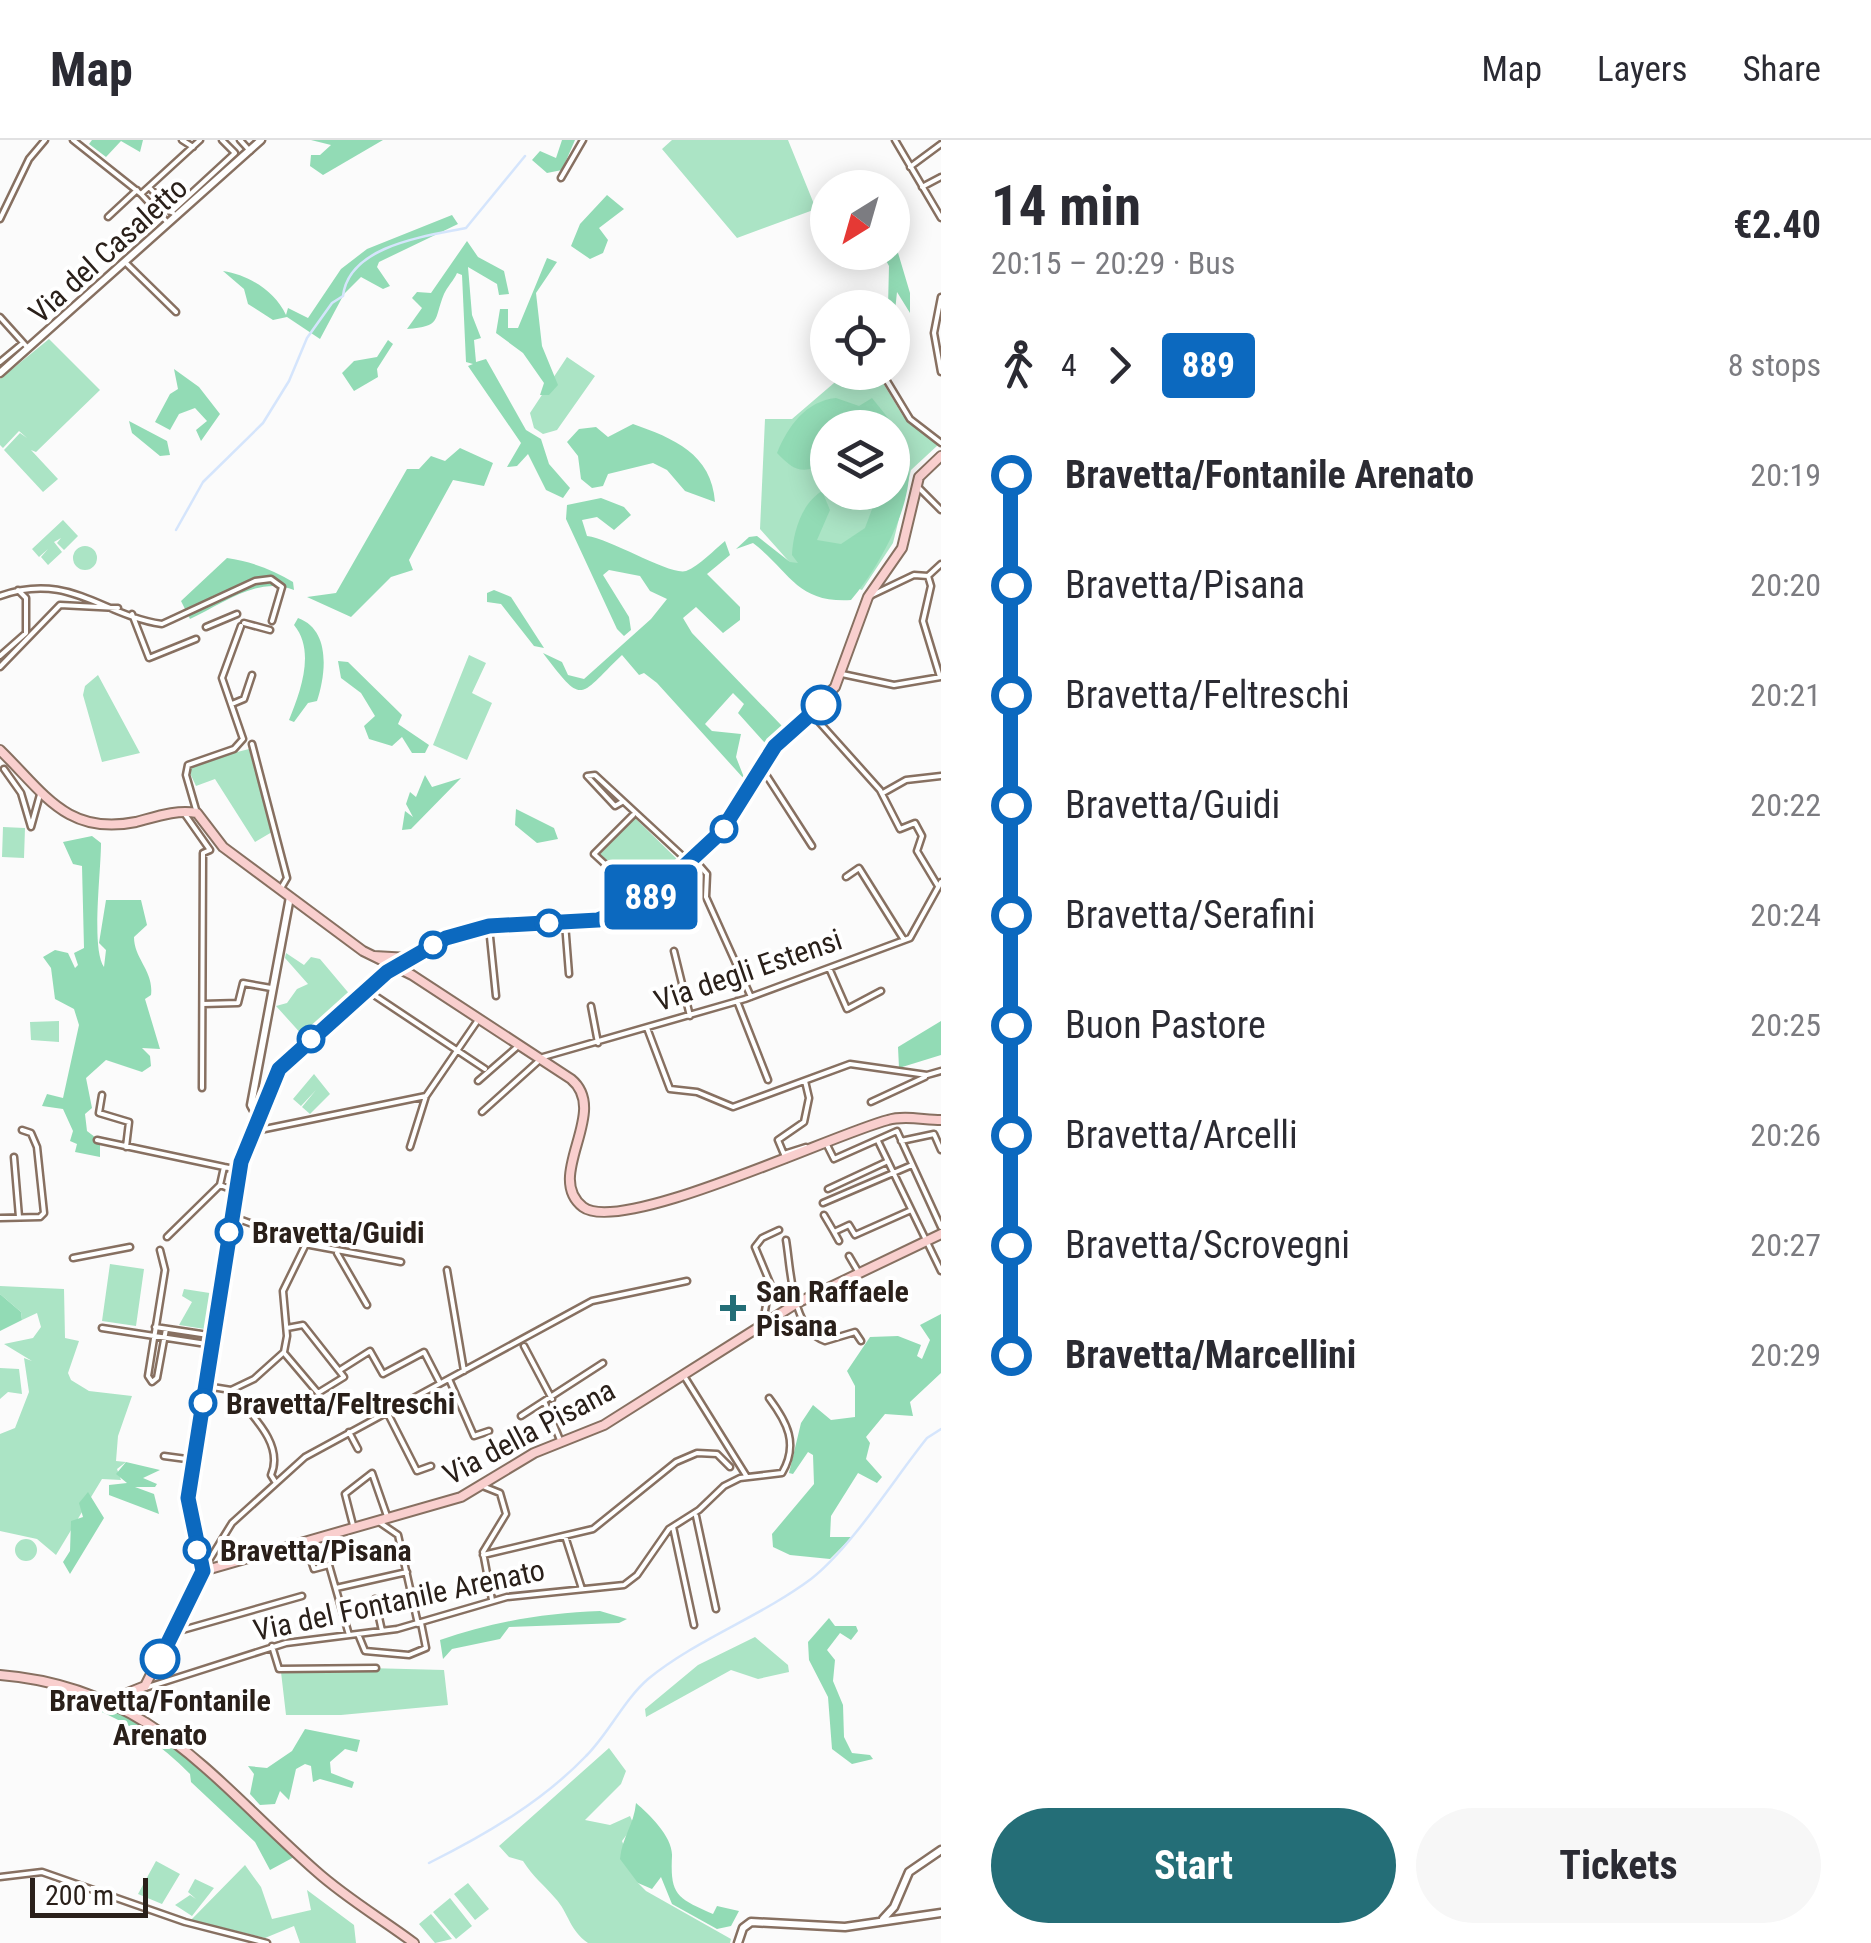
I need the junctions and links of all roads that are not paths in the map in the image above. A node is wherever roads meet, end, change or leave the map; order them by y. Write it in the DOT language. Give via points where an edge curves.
graph roads {
  1 [pos="45,140"];
  2 [pos="72,140"];
  3 [pos="182,140"];
  4 [pos="200,140"];
  5 [pos="222,140"];
  6 [pos="240,140"];
  7 [pos="261,140"];
  8 [pos="583,140"];
  9 [pos="894,140"];
  10 [pos="941,144"];
  11 [pos="192,146"];
  12 [pos="250,151"];
  13 [pos="910,167"];
  14 [pos="941,177"];
  15 [pos="560,178"];
  16 [pos="148,187"];
  17 [pos="922,187"];
  18 [pos="139,192"];
  19 [pos="939,210"];
  20 [pos="174,215"];
  21 [pos="108,217"];
  22 [pos="941,218"];
  23 [pos="0,219"];
  24 [pos="170,225"];
  25 [pos="127,264"];
  26 [pos="941,298"];
  27 [pos="176,312"];
  28 [pos="0,319"];
  29 [pos="25,345"];
  30 [pos="0,362"];
  31 [pos="941,372"];
  32 [pos="0,373"];
  33 [pos="892,390"];
  34 [pos="941,444"];
  35 [pos="941,456"];
  36 [pos="916,485"];
  37 [pos="941,510"];
  38 [pos="941,564"];
  39 [pos="928,576"];
  40 [pos="18,590"];
  41 [pos="0,596"];
  42 [pos="868,596"];
  43 [pos="118,608"];
  44 [pos="132,614"];
  45 [pos="237,614"];
  46 [pos="272,620"];
  47 [pos="206,627"];
  48 [pos="270,630"];
  49 [pos="196,638"];
  50 [pos="0,656"];
  51 [pos="0,667"];
  52 [pos="842,674"];
  53 [pos="252,675"];
  54 [pos="940,677"];
  55 [pos="232,704"];
  56 [pos="810,713"];
  57 [pos="252,744"];
  58 [pos="0,750"];
  59 [pos="4,768"];
  60 [pos="762,768"];
  61 [pos="941,776"];
  62 [pos="41,790"];
  63 [pos="883,793"];
  64 [pos="622,802"];
  65 [pos="182,812"];
  66 [pos="197,812"];
  67 [pos="634,814"];
  68 [pos="220,844"];
  69 [pos="812,846"];
  70 [pos="210,850"];
  71 [pos="692,861"];
  72 [pos="846,877"];
  73 [pos="939,884"];
  74 [pos="280,890"];
  75 [pos="290,897"];
  76 [pos="646,900"];
  77 [pos="565,922"];
  78 [pos="489,926"];
  79 [pos="904,940"];
  80 [pos="674,951"];
  81 [pos="368,955"];
  82 [pos="413,956"];
  83 [pos="395,966"];
  84 [pos="829,968"];
  85 [pos="569,974"];
  86 [pos="412,975"];
  87 [pos="380,978"];
  88 [pos="273,989"];
  89 [pos="366,990"];
  90 [pos="881,991"];
  91 [pos="496,996"];
  92 [pos="751,997"];
  93 [pos="737,1002"];
  94 [pos="203,1004"];
  95 [pos="591,1006"];
  96 [pos="690,1016"];
  97 [pos="478,1020"];
  98 [pos="647,1028"];
  99 [pos="598,1043"];
  100 [pos="517,1047"];
  101 [pos="458,1051"];
  102 [pos="538,1060"];
  103 [pos="485,1069"];
  104 [pos="941,1071"];
  105 [pos="929,1075"];
  106 [pos="768,1080"];
  107 [pos="805,1080"];
  108 [pos="478,1082"];
  109 [pos="202,1088"];
  110 [pos="102,1095"];
  111 [pos="426,1096"];
  112 [pos="871,1102"];
  113 [pos="482,1112"];
  114 [pos="257,1116"];
  115 [pos="941,1120"];
  116 [pos="22,1130"];
  117 [pos="250,1131"];
  118 [pos="877,1139"];
  119 [pos="97,1140"];
  120 [pos="902,1141"];
  121 [pos="826,1144"];
  122 [pos="126,1146"];
  123 [pos="410,1147"];
  124 [pos="941,1150"];
  125 [pos="14,1157"];
  126 [pos="785,1157"];
  127 [pos="886,1162"];
  128 [pos="912,1165"];
  129 [pos="224,1167"];
  130 [pos="239,1170"];
  131 [pos="891,1173"];
  132 [pos="220,1185"];
  133 [pos="828,1189"];
  134 [pos="236,1191"];
  135 [pos="824,1203"];
  136 [pos="909,1211"];
  137 [pos="824,1215"];
  138 [pos="19,1217"];
  139 [pos="231,1217"];
  140 [pos="0,1218"];
  141 [pos="779,1230"];
  142 [pos="941,1230"];
  143 [pos="834,1232"];
  144 [pos="167,1237"];
  145 [pos="786,1240"];
  146 [pos="839,1241"];
  147 [pos="924,1242"];
  148 [pos="306,1244"];
  149 [pos="130,1246"];
  150 [pos="160,1250"];
  151 [pos="336,1250"];
  152 [pos="849,1256"];
  153 [pos="73,1258"];
  154 [pos="400,1262"];
  155 [pos="447,1270"];
  156 [pos="859,1272"];
  157 [pos="941,1272"];
  158 [pos="687,1281"];
  159 [pos="796,1303"];
  160 [pos="367,1305"];
  161 [pos="763,1322"];
  162 [pos="155,1326"];
  163 [pos="102,1328"];
  164 [pos="287,1328"];
  165 [pos="166,1329"];
  166 [pos="154,1337"];
  167 [pos="164,1338"];
  168 [pos="214,1340"];
  169 [pos="861,1341"];
  170 [pos="524,1346"];
  171 [pos="284,1352"];
  172 [pos="603,1363"];
  173 [pos="340,1370"];
  174 [pos="464,1371"];
  175 [pos="681,1372"];
  176 [pos="449,1379"];
  177 [pos="440,1383"];
  178 [pos="206,1386"];
  179 [pos="230,1390"];
  180 [pos="769,1398"];
  181 [pos="552,1399"];
  182 [pos="545,1403"];
  183 [pos="386,1412"];
  184 [pos="521,1416"];
  185 [pos="489,1431"];
  186 [pos="349,1432"];
  187 [pos="561,1442"];
  188 [pos="358,1449"];
  189 [pos="164,1456"];
  190 [pos="194,1460"];
  191 [pos="431,1466"];
  192 [pos="730,1467"];
  193 [pos="747,1477"];
  194 [pos="276,1483"];
  195 [pos="480,1486"];
  196 [pos="695,1514"];
  197 [pos="387,1516"];
  198 [pos="373,1520"];
  199 [pos="353,1525"];
  200 [pos="673,1526"];
  201 [pos="566,1536"];
  202 [pos="308,1548"];
  203 [pos="483,1555"];
  204 [pos="203,1571"];
  205 [pos="407,1572"];
  206 [pos="336,1588"];
  207 [pos="582,1589"];
  208 [pos="302,1596"];
  209 [pos="375,1599"];
  210 [pos="492,1600"];
  211 [pos="716,1608"];
  212 [pos="420,1623"];
  213 [pos="694,1625"];
  214 [pos="382,1631"];
  215 [pos="172,1633"];
  216 [pos="358,1634"];
  217 [pos="349,1636"];
  218 [pos="272,1646"];
  219 [pos="376,1668"];
  220 [pos="0,1675"];
  221 [pos="137,1691"];
  222 [pos="110,1700"];
  223 [pos="128,1711"];
  224 [pos="941,1850"];
  225 [pos="0,1876"];
  226 [pos="940,1914"];
  227 [pos="881,1921"];
  228 [pos="266,1943"];
  229 [pos="414,1943"];
  230 [pos="738,1943"];
  1 -- 23 [label="street" via="30,156"];
  2 -- 18 [label="street"];
  3 -- 11 [label="street"];
  4 -- 11 [label="street"];
  5 -- 20 [label="street" via="234,154"];
  6 -- 12 [label="street"];
  7 -- 12 [label="street, Via del Casaletto"];
  8 -- 15 [label="street"];
  9 -- 13 [label="street"];
  10 -- 13 [label="street"];
  11 -- 16 [label="street"];
  12 -- 20 [label="street, Via del Casaletto"];
  13 -- 17 [label="street"];
  14 -- 17 [label="street"];
  16 -- 18 [label="street"];
  16 -- 20 [label="street"];
  17 -- 19 [label="street"];
  18 -- 21 [label="street"];
  18 -- 24 [label="street"];
  19 -- 22 [label="street"];
  20 -- 24 [label="street, Via del Casaletto"];
  24 -- 25 [label="street, Via del Casaletto"];
  25 -- 27 [label="street"];
  25 -- 29 [label="street, Via del Casaletto" via="37,344"];
  26 -- 31 [label="street" via="934,333"];
  28 -- 29 [label="street"];
  29 -- 30 [label="street"];
  29 -- 32 [label="street, Via del Casaletto"];
  33 -- 34 [label="street" via="910,420"];
  35 -- 36 [label="main road"];
  36 -- 37 [label="street"];
  36 -- 42 [label="main road" via="901,550"];
  38 -- 39 [label="street"];
  39 -- 42 [label="street"];
  39 -- 54 [label="street" via="932,586 923,621"];
  40 -- 41 [label="street"];
  40 -- 43 [label="street" via="58,591"];
  40 -- 50 [label="street" via="26,598 26,632"];
  42 -- 52 [label="main road"];
  43 -- 44 [label="street"];
  43 -- 51 [label="street" via="60,605"];
  44 -- 46 [label="street" via="166,624 255,580 278,582 282,590"];
  44 -- 49 [label="street" via="149,658"];
  45 -- 47 [label="street"];
  48 -- 55 [label="street" via="244,621 222,675"];
  52 -- 54 [label="street" via="894,686"];
  52 -- 56 [label="main road"];
  53 -- 55 [label="street" via="244,699"];
  55 -- 66 [label="street" via="242,742 193,760 186,771"];
  56 -- 60 [label="main road"];
  56 -- 63 [label="street"];
  57 -- 74 [label="street" via="287,878"];
  58 -- 62 [label="main road"];
  59 -- 62 [label="street" via="22,792 31,826"];
  60 -- 69 [label="street"];
  60 -- 71 [label="main road" via="731,820"];
  61 -- 63 [label="street" via="906,780"];
  62 -- 65 [label="main road" via="91,826"];
  63 -- 73 [label="street" via="900,829 915,823 922,836 917,850"];
  64 -- 64 [label="street" via="592,774 587,776 615,806"];
  64 -- 67 [label="street"];
  65 -- 66 [label="main road"];
  65 -- 70 [label="street"];
  66 -- 68 [label="main road"];
  67 -- 71 [label="street"];
  67 -- 76 [label="street" via="594,854"];
  68 -- 70 [label="street"];
  68 -- 74 [label="main road"];
  70 -- 94 [label="street" via="203,853"];
  71 -- 76 [label="main road"];
  71 -- 92 [label="street" via="707,874 706,897"];
  72 -- 79 [label="street" via="859,868"];
  73 -- 79 [label="street" via="916,933"];
  74 -- 75 [label="main road"];
  75 -- 81 [label="main road"];
  75 -- 88 [label="street"];
  76 -- 77 [label="main road" via="604,918"];
  77 -- 78 [label="main road"];
  77 -- 85 [label="street"];
  78 -- 82 [label="main road" via="460,932"];
  78 -- 91 [label="street"];
  79 -- 84 [label="street, Via degli Estensi"];
  80 -- 96 [label="street"];
  81 -- 82 [label="main road"];
  81 -- 83 [label="main road"];
  81 -- 87 [label="main road"];
  82 -- 83 [label="main road"];
  82 -- 86 [label="street"];
  83 -- 86 [label="main road"];
  83 -- 87 [label="main road"];
  84 -- 90 [label="street" via="847,1009"];
  84 -- 92 [label="street, Via degli Estensi"];
  86 -- 97 [label="main road"];
  87 -- 89 [label="main road"];
  88 -- 94 [label="street" via="243,983 238,1004"];
  88 -- 114 [label="street" via="251,1106"];
  89 -- 101 [label="street"];
  89 -- 114 [label="main road" via="284,1063"];
  92 -- 93 [label="street, Via degli Estensi"];
  93 -- 96 [label="street, Via degli Estensi"];
  93 -- 106 [label="street"];
  94 -- 109 [label="street"];
  95 -- 99 [label="street"];
  96 -- 98 [label="street, Via degli Estensi"];
  97 -- 100 [label="main road"];
  97 -- 101 [label="street"];
  98 -- 99 [label="street, Via degli Estensi"];
  98 -- 107 [label="street" via="670,1089 697,1092 724,1106 748,1104"];
  99 -- 102 [label="street, Via degli Estensi"];
  100 -- 102 [label="main road"];
  100 -- 108 [label="street"];
  101 -- 103 [label="street"];
  101 -- 111 [label="street"];
  102 -- 113 [label="street"];
  102 -- 126 [label="main road" via="583,1094 570,1182 575,1199 590,1212 640,1207"];
  104 -- 105 [label="street"];
  105 -- 107 [label="street" via="854,1064"];
  105 -- 112 [label="street"];
  107 -- 126 [label="street" via="806,1116 779,1139"];
  110 -- 122 [label="street" via="99,1113 129,1122"];
  111 -- 117 [label="street"];
  111 -- 123 [label="street"];
  114 -- 117 [label="main road"];
  115 -- 121 [label="main road" via="889,1120"];
  116 -- 138 [label="street" via="37,1146 44,1211"];
  117 -- 130 [label="main road"];
  118 -- 120 [label="street" via="897,1131"];
  118 -- 121 [label="street" via="834,1159"];
  118 -- 127 [label="street"];
  119 -- 122 [label="street"];
  120 -- 124 [label="street" via="934,1134"];
  120 -- 128 [label="street"];
  121 -- 126 [label="main road"];
  122 -- 129 [label="street"];
  125 -- 138 [label="street"];
  127 -- 131 [label="street"];
  127 -- 133 [label="street"];
  128 -- 131 [label="street"];
  128 -- 142 [label="street"];
  129 -- 130 [label="street"];
  129 -- 132 [label="street"];
  130 -- 134 [label="main road"];
  131 -- 135 [label="street"];
  131 -- 136 [label="street"];
  132 -- 134 [label="street"];
  132 -- 144 [label="street"];
  134 -- 139 [label="main road"];
  136 -- 143 [label="street" via="856,1235 848,1225"];
  136 -- 147 [label="street"];
  137 -- 143 [label="street"];
  138 -- 140 [label="street"];
  139 -- 148 [label="street"];
  139 -- 168 [label="main road"];
  141 -- 161 [label="street" via="755,1247 770,1285"];
  142 -- 147 [label="main road, Via della Pisana"];
  143 -- 146 [label="street"];
  145 -- 159 [label="street"];
  147 -- 156 [label="main road, Via della Pisana"];
  147 -- 157 [label="street"];
  148 -- 151 [label="street"];
  148 -- 164 [label="street" via="282,1291"];
  149 -- 153 [label="street"];
  150 -- 162 [label="street" via="165,1272"];
  151 -- 154 [label="street"];
  151 -- 160 [label="street"];
  152 -- 156 [label="street"];
  155 -- 174 [label="street"];
  156 -- 159 [label="main road, Via della Pisana"];
  158 -- 174 [label="street" via="592,1301"];
  159 -- 161 [label="main road, Via della Pisana"];
  159 -- 169 [label="street" via="817,1338 854,1332"];
  161 -- 175 [label="main road, Via della Pisana"];
  162 -- 165 [label="street"];
  162 -- 166 [label="street"];
  163 -- 166 [label="street"];
  164 -- 171 [label="street"];
  164 -- 173 [label="street" via="303,1325"];
  165 -- 167 [label="street"];
  165 -- 168 [label="street"];
  166 -- 167 [label="street"];
  166 -- 167 [label="street" via="152,1382"];
  167 -- 168 [label="street"];
  168 -- 178 [label="main road"];
  170 -- 181 [label="street"];
  171 -- 173 [label="street" via="318,1393 343,1379"];
  171 -- 179 [label="street"];
  172 -- 181 [label="street"];
  173 -- 177 [label="street" via="370,1351 383,1374 424,1352"];
  174 -- 176 [label="street"];
  175 -- 187 [label="main road, Via della Pisana" via="604,1424"];
  175 -- 193 [label="street"];
  176 -- 177 [label="street"];
  176 -- 185 [label="street" via="474,1436"];
  177 -- 183 [label="street"];
  178 -- 179 [label="street"];
  178 -- 190 [label="main road"];
  179 -- 194 [label="street" via="272,1444"];
  180 -- 193 [label="street, Via del Fontanile Arenato" via="790,1426 787,1464 778,1476"];
  181 -- 182 [label="street"];
  182 -- 184 [label="street"];
  182 -- 187 [label="street"];
  183 -- 186 [label="street"];
  183 -- 191 [label="street" via="416,1471"];
  186 -- 188 [label="street"];
  186 -- 194 [label="street"];
  187 -- 195 [label="main road, Via della Pisana"];
  189 -- 190 [label="street"];
  190 -- 204 [label="main road" via="188,1515"];
  192 -- 201 [label="street" via="717,1454 684,1458 598,1526"];
  193 -- 196 [label="street, Via del Fontanile Arenato" via="724,1486"];
  194 -- 204 [label="street" via="232,1522"];
  195 -- 197 [label="main road, Via della Pisana" via="450,1501"];
  195 -- 203 [label="street" via="499,1492 506,1514"];
  196 -- 200 [label="street, Via del Fontanile Arenato"];
  196 -- 211 [label="street"];
  197 -- 198 [label="main road, Via della Pisana"];
  197 -- 199 [label="street" via="372,1472 346,1494"];
  198 -- 199 [label="main road, Via della Pisana"];
  198 -- 205 [label="street" via="397,1533"];
  199 -- 204 [label="main road, Via della Pisana"];
  200 -- 207 [label="street, Via del Fontanile Arenato" via="631,1581"];
  200 -- 213 [label="street"];
  201 -- 203 [label="street"];
  201 -- 207 [label="street"];
  202 -- 206 [label="street" via="314,1570 329,1564"];
  203 -- 210 [label="street"];
  204 -- 215 [label="main road"];
  205 -- 206 [label="street"];
  205 -- 212 [label="street"];
  206 -- 217 [label="street"];
  207 -- 210 [label="street, Via del Fontanile Arenato"];
  208 -- 215 [label="street"];
  209 -- 214 [label="street"];
  210 -- 212 [label="street, Via del Fontanile Arenato"];
  212 -- 214 [label="street, Via del Fontanile Arenato"];
  212 -- 216 [label="street" via="426,1648 419,1653 364,1651"];
  214 -- 216 [label="street, Via del Fontanile Arenato"];
  215 -- 221 [label="main road"];
  216 -- 217 [label="street, Via del Fontanile Arenato"];
  217 -- 218 [label="street, Via del Fontanile Arenato"];
  218 -- 219 [label="street" via="279,1669"];
  218 -- 221 [label="street, Via del Fontanile Arenato"];
  220 -- 222 [label="main road" via="36,1678"];
  221 -- 222 [label="main road"];
  221 -- 223 [label="street" via="126,1700"];
  222 -- 223 [label="main road"];
  223 -- 229 [label="main road" via="203,1762 317,1873"];
  224 -- 227 [label="street" via="909,1872"];
  225 -- 228 [label="street" via="42,1872"];
  226 -- 227 [label="street"];
  227 -- 230 [label="street" via="839,1927 752,1922"];
}
